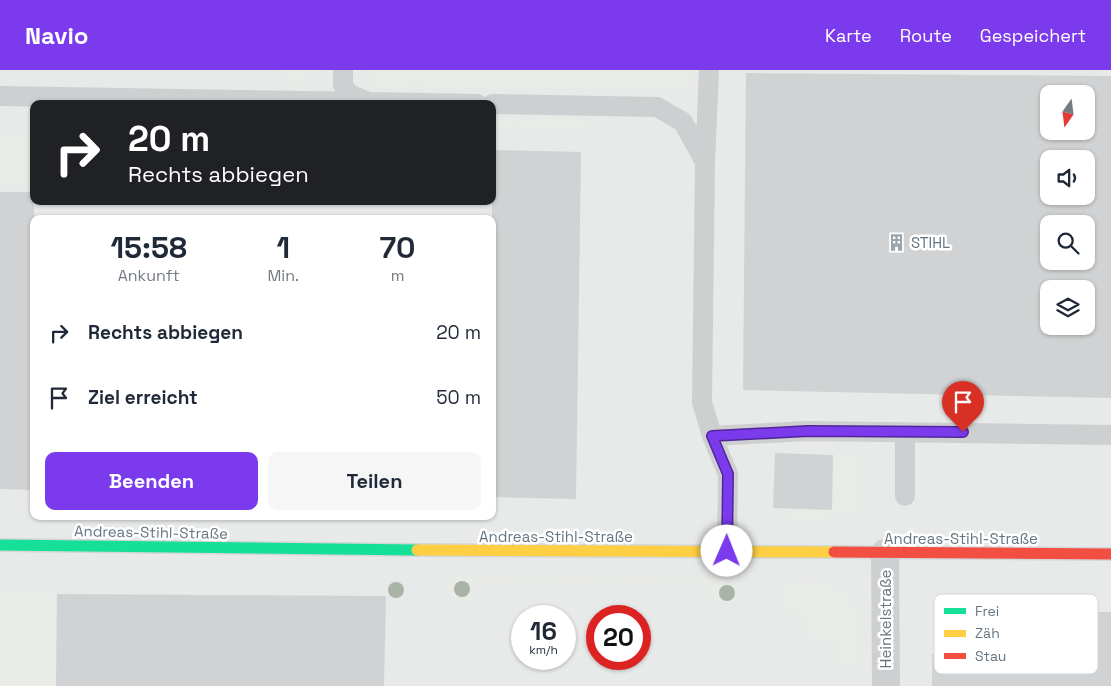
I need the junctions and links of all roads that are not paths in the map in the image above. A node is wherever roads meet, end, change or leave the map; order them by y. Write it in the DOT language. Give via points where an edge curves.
graph roads {
  1 [pos="343,70"];
  2 [pos="709,70"];
  3 [pos="0,96"];
  4 [pos="245,100"];
  5 [pos="363,100"];
  6 [pos="496,104"];
  7 [pos="705,162"];
  8 [pos="906,432"];
  9 [pos="1111,435"];
  10 [pos="712,436"];
  11 [pos="905,496"];
  12 [pos="0,545"];
  13 [pos="727,551"];
  14 [pos="885,553"];
  15 [pos="1111,554"];
  16 [pos="886,686"];
  1 -- 5 [label="lane" via="342,85 349,94"];
  2 -- 7 [label="lane"];
  3 -- 4 [label="lane"];
  6 -- 7 [label="lane" via="658,107 683,122"];
  7 -- 10 [label="lane" via="702,402"];
  8 -- 9 [label="lane"];
  8 -- 10 [label="lane" via="808,431"];
  8 -- 11 [label="lane"];
  10 -- 13 [label="lane" via="728,474"];
  12 -- 13 [label="street, Andreas-Stihl-Straße"];
  13 -- 14 [label="street, Andreas-Stihl-Straße"];
  14 -- 15 [label="street, Andreas-Stihl-Straße"];
  14 -- 16 [label="street, Heinkelstraße"];
}
